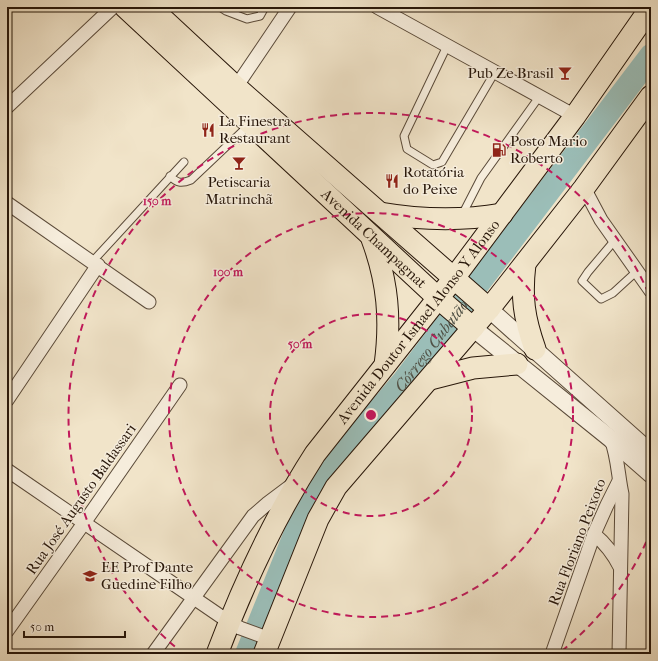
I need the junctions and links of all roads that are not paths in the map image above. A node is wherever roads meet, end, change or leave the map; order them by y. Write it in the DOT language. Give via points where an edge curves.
graph roads {
  1 [pos="113,7"];
  2 [pos="125,7"];
  3 [pos="220,7"];
  4 [pos="266,7"];
  5 [pos="290,7"];
  6 [pos="377,7"];
  7 [pos="651,7"];
  8 [pos="152,8"];
  9 [pos="447,46"];
  10 [pos="495,72"];
  11 [pos="236,87"];
  12 [pos="651,96"];
  13 [pos="539,97"];
  14 [pos="7,107"];
  15 [pos="575,116"];
  16 [pos="250,124"];
  17 [pos="184,162"];
  18 [pos="170,176"];
  19 [pos="584,188"];
  20 [pos="7,203"];
  21 [pos="380,213"];
  22 [pos="502,214"];
  23 [pos="460,219"];
  24 [pos="371,236"];
  25 [pos="615,240"];
  26 [pos="95,264"];
  27 [pos="525,264"];
  28 [pos="637,271"];
  29 [pos="457,281"];
  30 [pos="651,291"];
  31 [pos="440,300"];
  32 [pos="150,302"];
  33 [pos="486,306"];
  34 [pos="470,325"];
  35 [pos="535,349"];
  36 [pos="517,364"];
  37 [pos="385,366"];
  38 [pos="430,379"];
  39 [pos="180,385"];
  40 [pos="7,400"];
  41 [pos="611,439"];
  42 [pos="651,453"];
  43 [pos="7,470"];
  44 [pos="651,474"];
  45 [pos="300,479"];
  46 [pos="619,481"];
  47 [pos="84,523"];
  48 [pos="594,534"];
  49 [pos="621,571"];
  50 [pos="194,598"];
  51 [pos="235,625"];
  52 [pos="7,631"];
  53 [pos="265,643"];
  54 [pos="153,654"];
  55 [pos="217,654"];
  56 [pos="552,654"];
  57 [pos="619,654"];
  1 -- 14 [label="street"];
  2 -- 16 [label="main road, Avenida Champagnat"];
  3 -- 4 [label="lane" via="247,19 260,16"];
  5 -- 11 [label="street"];
  6 -- 9 [label="street"];
  7 -- 15 [label="main road, Avenida Doutor Ismael Alonso Y Alonso"];
  8 -- 11 [label="main road, Avenida Champagnat"];
  9 -- 10 [label="street"];
  9 -- 10 [label="lane" via="404,136 407,149 433,165 442,162"];
  10 -- 13 [label="street"];
  11 -- 21 [label="main road, Avenida Champagnat"];
  12 -- 19 [label="main road"];
  13 -- 15 [label="street"];
  13 -- 23 [label="lane" via="481,178"];
  15 -- 22 [label="main road, Avenida Doutor Ismael Alonso Y Alonso"];
  16 -- 18 [label="lane" via="191,180 177,182"];
  16 -- 24 [label="main road, Avenida Champagnat"];
  17 -- 18 [label="lane"];
  18 -- 26 [label="lane"];
  19 -- 25 [label="street"];
  19 -- 27 [label="main road"];
  20 -- 26 [label="street"];
  21 -- 23 [label="main road" via="428,219"];
  21 -- 29 [label="main road, Avenida Champagnat"];
  22 -- 23 [label="main road"];
  22 -- 29 [label="main road, Avenida Doutor Ismael Alonso Y Alonso"];
  24 -- 31 [label="main road, Avenida Champagnat"];
  24 -- 37 [label="main road" via="379,257 388,300"];
  25 -- 28 [label="street"];
  25 -- 28 [label="lane" via="582,281 601,299 613,293"];
  26 -- 32 [label="street"];
  26 -- 40 [label="street"];
  27 -- 33 [label="main road"];
  27 -- 35 [label="main road" via="523,307"];
  28 -- 30 [label="street"];
  29 -- 31 [label="main road, Avenida Doutor Ismael Alonso Y Alonso"];
  29 -- 33 [label="main road, Avenida Champagnat"];
  31 -- 34 [label="main road, Avenida Champagnat"];
  31 -- 37 [label="main road, Avenida Doutor Ismael Alonso Y Alonso"];
  33 -- 34 [label="main road"];
  33 -- 35 [label="street, Avenida Champagnat"];
  34 -- 36 [label="street, Avenida Champagnat"];
  34 -- 38 [label="main road"];
  35 -- 42 [label="street, Avenida Champagnat"];
  36 -- 38 [label="main road" via="473,368"];
  36 -- 41 [label="street, Avenida Champagnat"];
  37 -- 45 [label="main road, Avenida Doutor Ismael Alonso Y Alonso" via="316,454"];
  38 -- 53 [label="main road" via="336,487 318,520"];
  39 -- 47 [label="street, Rua José Augusto Baldassari"];
  41 -- 44 [label="street, Avenida Champagnat"];
  41 -- 46 [label="street, Rua Floriano Peixoto" via="616,452"];
  43 -- 47 [label="street"];
  45 -- 50 [label="street" via="253,516"];
  45 -- 51 [label="main road, Avenida Doutor Ismael Alonso Y Alonso" via="265,544"];
  46 -- 48 [label="street, Rua Floriano Peixoto"];
  46 -- 49 [label="street" via="622,494"];
  47 -- 50 [label="street"];
  47 -- 52 [label="street, Rua José Augusto Baldassari"];
  48 -- 49 [label="street" via="614,554"];
  48 -- 56 [label="street, Rua Floriano Peixoto"];
  49 -- 57 [label="street"];
  50 -- 51 [label="street"];
  50 -- 54 [label="street"];
  51 -- 53 [label="street"];
  51 -- 55 [label="main road, Avenida Doutor Ismael Alonso Y Alonso"];
}
